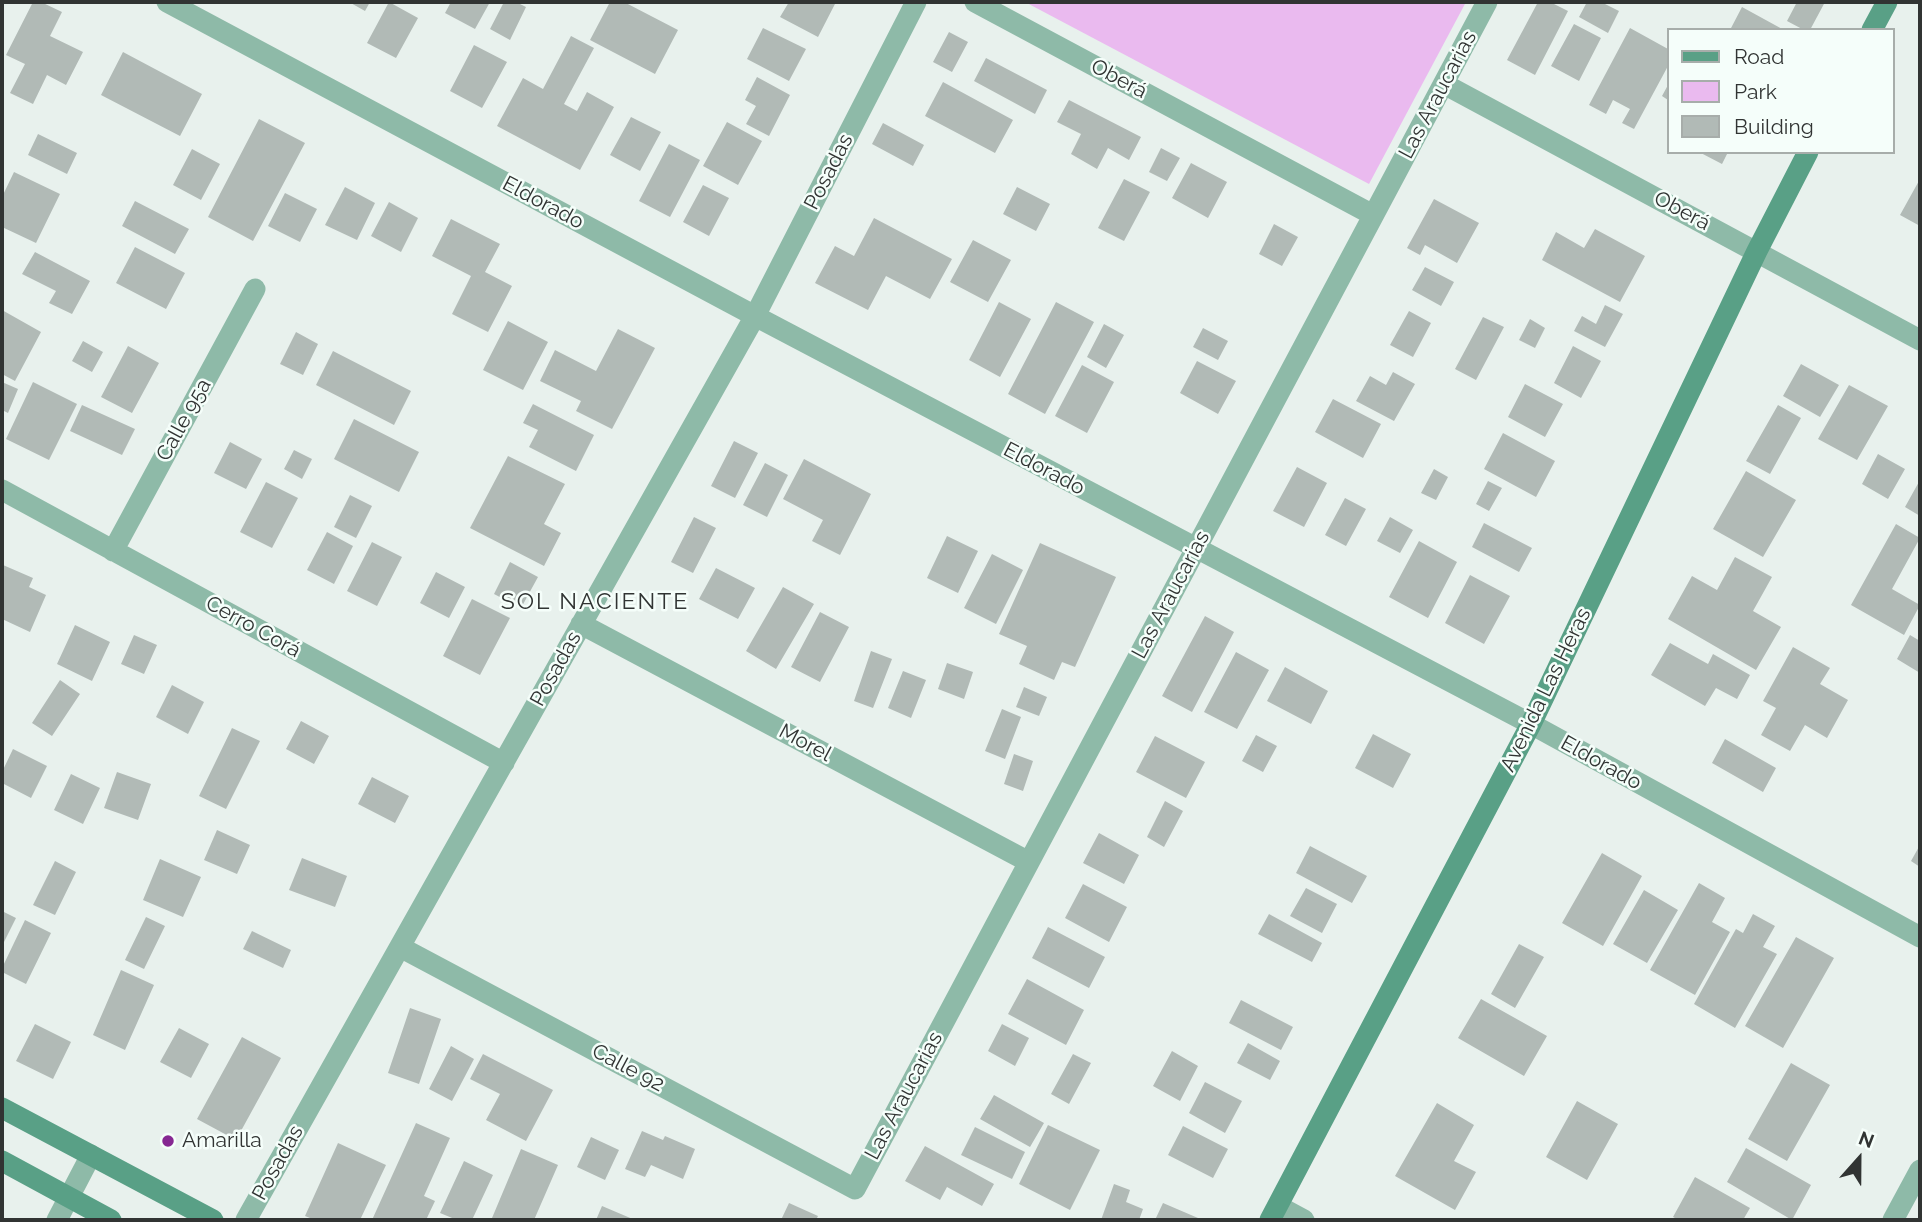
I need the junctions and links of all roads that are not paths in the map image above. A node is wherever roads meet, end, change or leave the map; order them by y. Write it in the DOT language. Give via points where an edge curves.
graph roads {
  1 [pos="167,2"];
  2 [pos="916,2"];
  3 [pos="975,2"];
  4 [pos="1487,2"];
  5 [pos="1887,2"];
  6 [pos="1873,28"];
  7 [pos="1444,85"];
  8 [pos="1807,154"];
  9 [pos="1373,215"];
  10 [pos="1757,251"];
  11 [pos="255,289"];
  12 [pos="755,316"];
  13 [pos="1920,340"];
  14 [pos="2,490"];
  15 [pos="1196,549"];
  16 [pos="113,551"];
  17 [pos="581,624"];
  18 [pos="1531,724"];
  19 [pos="504,763"];
  20 [pos="1029,862"];
  21 [pos="1920,937"];
  22 [pos="400,947"];
  23 [pos="2,1108"];
  24 [pos="91,1155"];
  25 [pos="2,1161"];
  26 [pos="1920,1170"];
  27 [pos="855,1189"];
  28 [pos="69,1197"];
  29 [pos="1274,1213"];
  30 [pos="57,1220"];
  31 [pos="111,1220"];
  32 [pos="213,1220"];
  33 [pos="246,1220"];
  34 [pos="1304,1220"];
  35 [pos="1894,1220"];
  1 -- 12 [label="street, Eldorado"];
  2 -- 12 [label="street, Posadas"];
  3 -- 9 [label="street, Oberá"];
  4 -- 7 [label="street, Las Araucarias"];
  5 -- 6 [label="main road"];
  7 -- 9 [label="street, Las Araucarias"];
  7 -- 10 [label="street, Oberá"];
  8 -- 10 [label="main road, Avenida Las Heras"];
  9 -- 15 [label="street, Las Araucarias"];
  10 -- 13 [label="street, Oberá"];
  10 -- 18 [label="main road, Avenida Las Heras"];
  11 -- 16 [label="street, Calle 95a"];
  12 -- 15 [label="street, Eldorado"];
  12 -- 17 [label="street, Posadas"];
  14 -- 16 [label="street, Cerro Corá"];
  15 -- 18 [label="street, Eldorado"];
  15 -- 20 [label="street, Las Araucarias"];
  16 -- 19 [label="street, Cerro Corá"];
  17 -- 19 [label="street, Posadas"];
  17 -- 20 [label="street, Morel"];
  18 -- 21 [label="street, Eldorado"];
  18 -- 29 [label="main road, Avenida Las Heras"];
  19 -- 22 [label="street, Posadas"];
  20 -- 27 [label="street, Las Araucarias"];
  22 -- 27 [label="street, Calle 92"];
  22 -- 33 [label="street, Posadas"];
  23 -- 24 [label="main road"];
  24 -- 28 [label="street"];
  24 -- 32 [label="main road"];
  25 -- 28 [label="main road"];
  26 -- 35 [label="street"];
  28 -- 30 [label="street"];
  28 -- 31 [label="main road"];
  29 -- 34 [label="street"];
}
